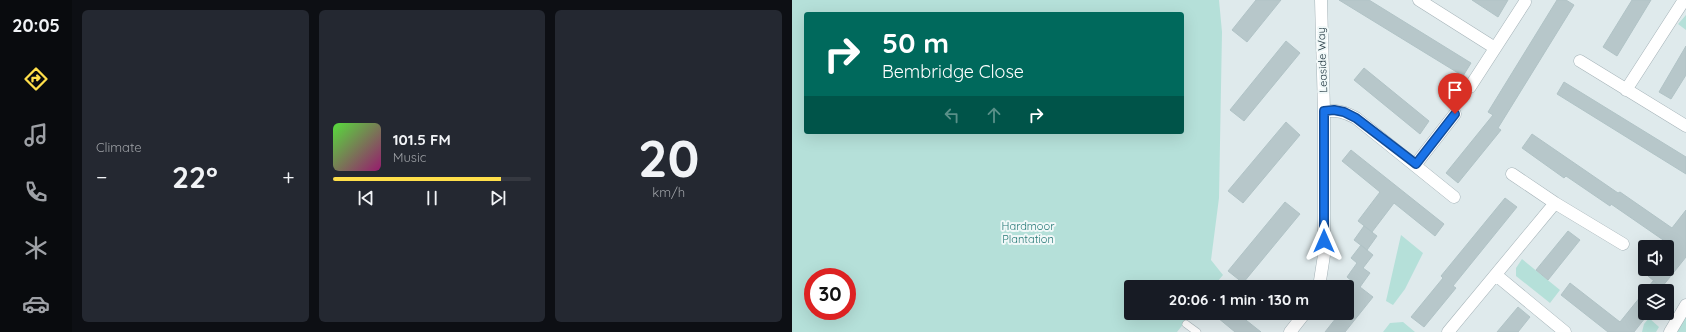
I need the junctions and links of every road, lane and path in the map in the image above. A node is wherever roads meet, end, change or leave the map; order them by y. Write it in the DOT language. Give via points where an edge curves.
graph roads {
  1 [pos="1321,0"];
  2 [pos="1419,0"];
  3 [pos="1684,0"];
  4 [pos="1525,2"];
  5 [pos="1495,48"];
  6 [pos="1580,61"];
  7 [pos="1470,87"];
  8 [pos="1626,90"];
  9 [pos="1324,111"];
  10 [pos="1455,114"];
  11 [pos="1686,126"];
  12 [pos="1416,164"];
  13 [pos="1512,174"];
  14 [pos="1454,197"];
  15 [pos="1555,203"];
  16 [pos="1623,244"];
  17 [pos="1496,275"];
  18 [pos="1320,280"];
  19 [pos="1686,306"];
  20 [pos="1299,320"];
  21 [pos="1186,324"];
  22 [pos="1197,332"];
  23 [pos="1290,332"];
  24 [pos="1448,332"];
  25 [pos="1565,332"];
  26 [pos="1670,332"];
  1 -- 9 [label="street, Leaside Way"];
  2 -- 5 [label="street"];
  3 -- 8 [label="street"];
  4 -- 5 [label="street"];
  5 -- 7 [label="street"];
  6 -- 8 [label="street"];
  8 -- 11 [label="street"];
  9 -- 12 [label="street" via="1344,112 1356,118"];
  9 -- 18 [label="street, Leaside Way" via="1324,255"];
  10 -- 12 [label="street"];
  12 -- 14 [label="street"];
  13 -- 15 [label="street"];
  15 -- 16 [label="street"];
  15 -- 17 [label="street"];
  17 -- 24 [label="street"];
  17 -- 25 [label="street"];
  19 -- 26 [label="street"];
  20 -- 23 [label="street"];
  21 -- 22 [label="lane"];
}
